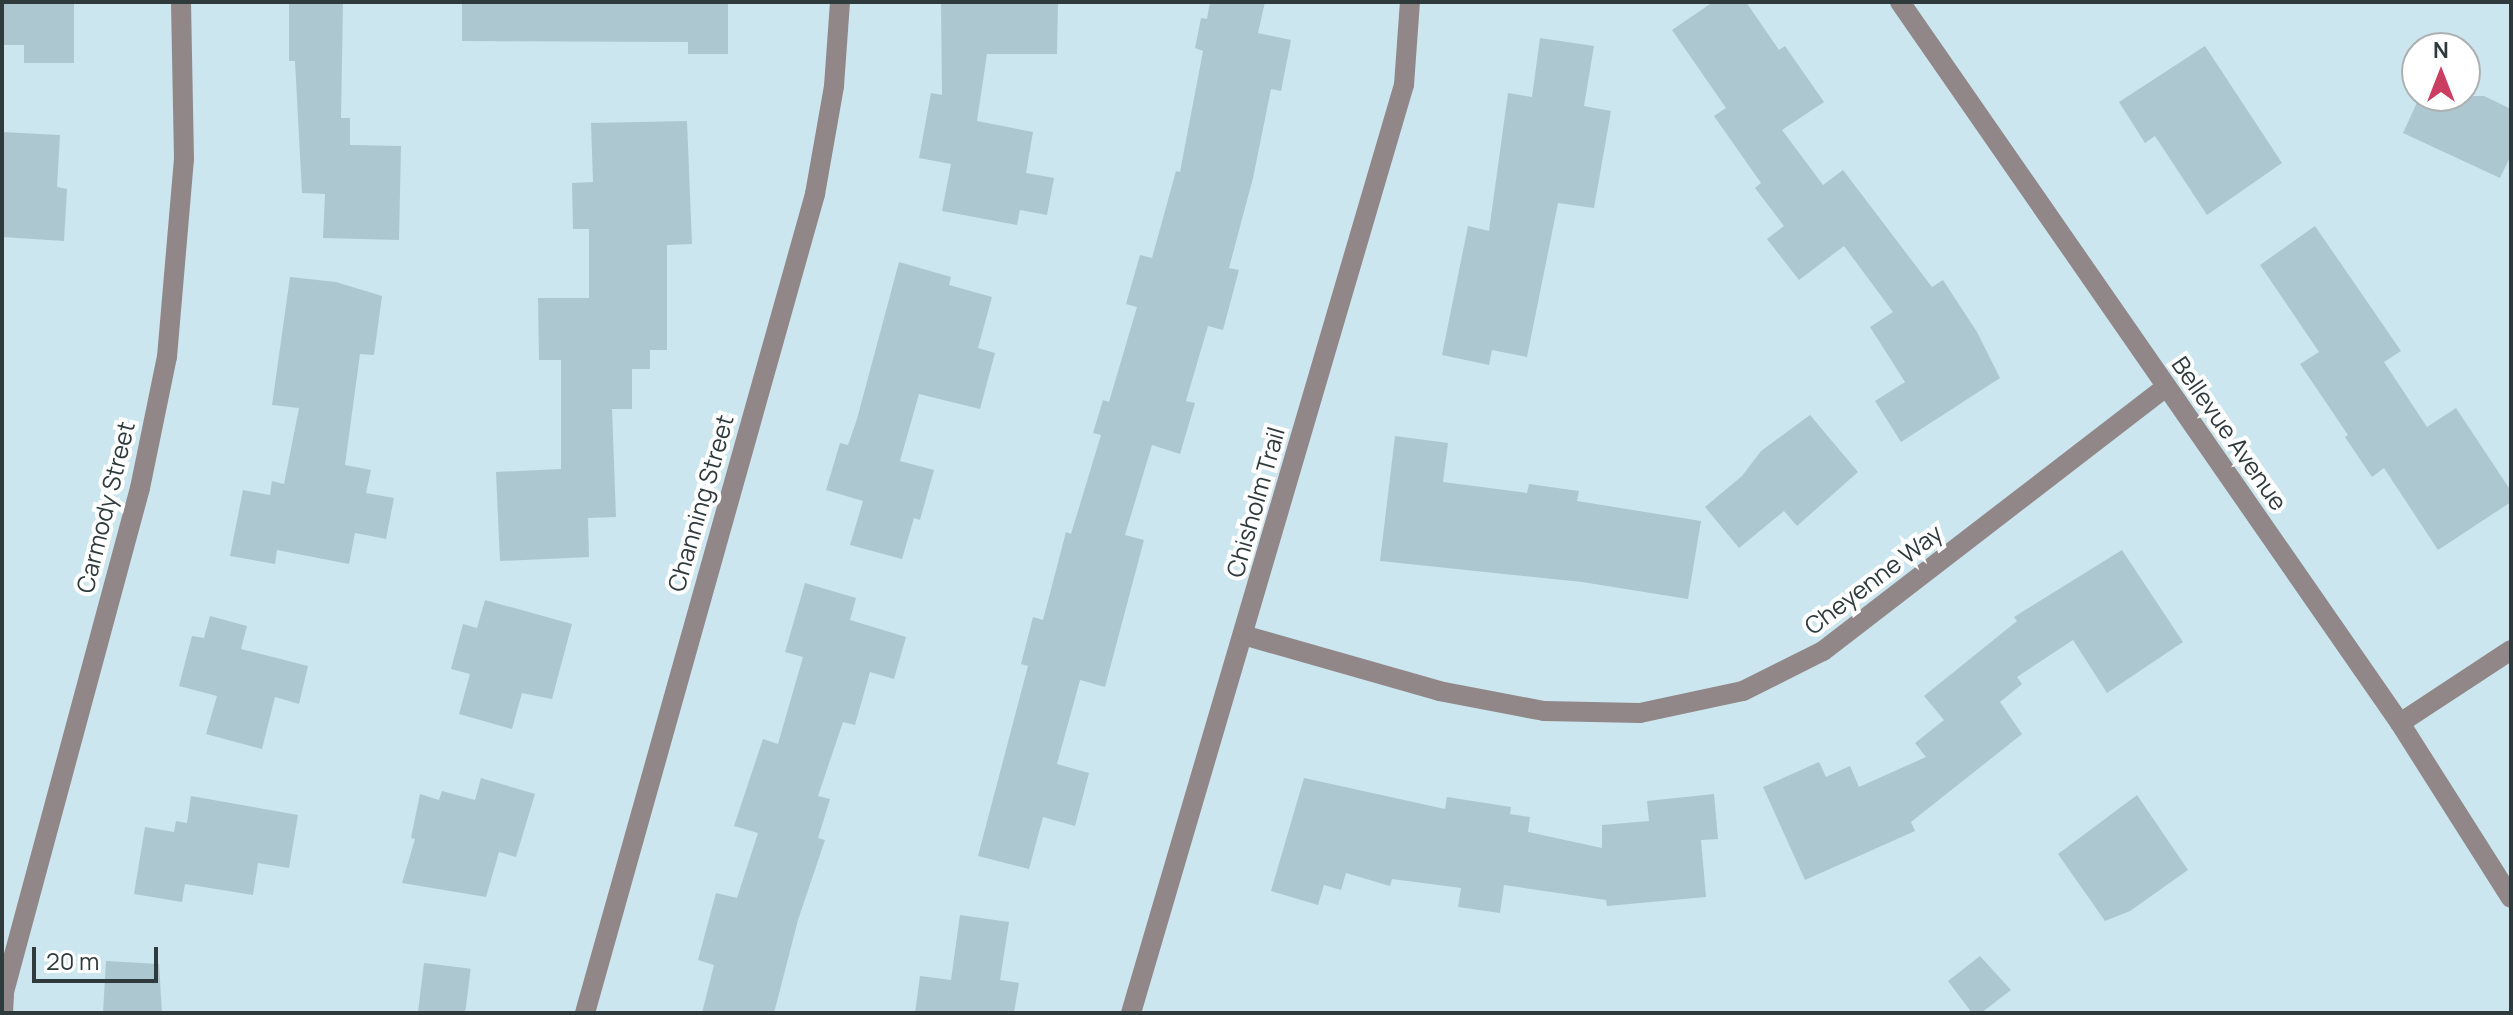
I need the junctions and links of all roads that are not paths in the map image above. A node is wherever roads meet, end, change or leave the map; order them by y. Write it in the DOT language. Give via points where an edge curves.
graph roads {
  1 [pos="181,2"];
  2 [pos="840,2"];
  3 [pos="1410,2"];
  4 [pos="1900,2"];
  5 [pos="2166,387"];
  6 [pos="1243,635"];
  7 [pos="2511,650"];
  8 [pos="2400,723"];
  9 [pos="2511,898"];
  10 [pos="3,999"];
  11 [pos="585,1013"];
  12 [pos="1131,1013"];
  1 -- 10 [label="street, Carmody Street" via="184,159 167,357 140,488"];
  2 -- 11 [label="street, Channing Street" via="834,86 815,194"];
  3 -- 6 [label="street, Chisholm Trail" via="1404,85"];
  4 -- 5 [label="street, Bellevue Avenue"];
  5 -- 6 [label="street, Cheyenne Way" via="1823,651 1743,691 1640,713 1544,711 1439,691"];
  5 -- 8 [label="street, Bellevue Avenue"];
  6 -- 12 [label="street, Chisholm Trail"];
  7 -- 8 [label="street"];
  8 -- 9 [label="street, Bellevue Avenue"];
}
